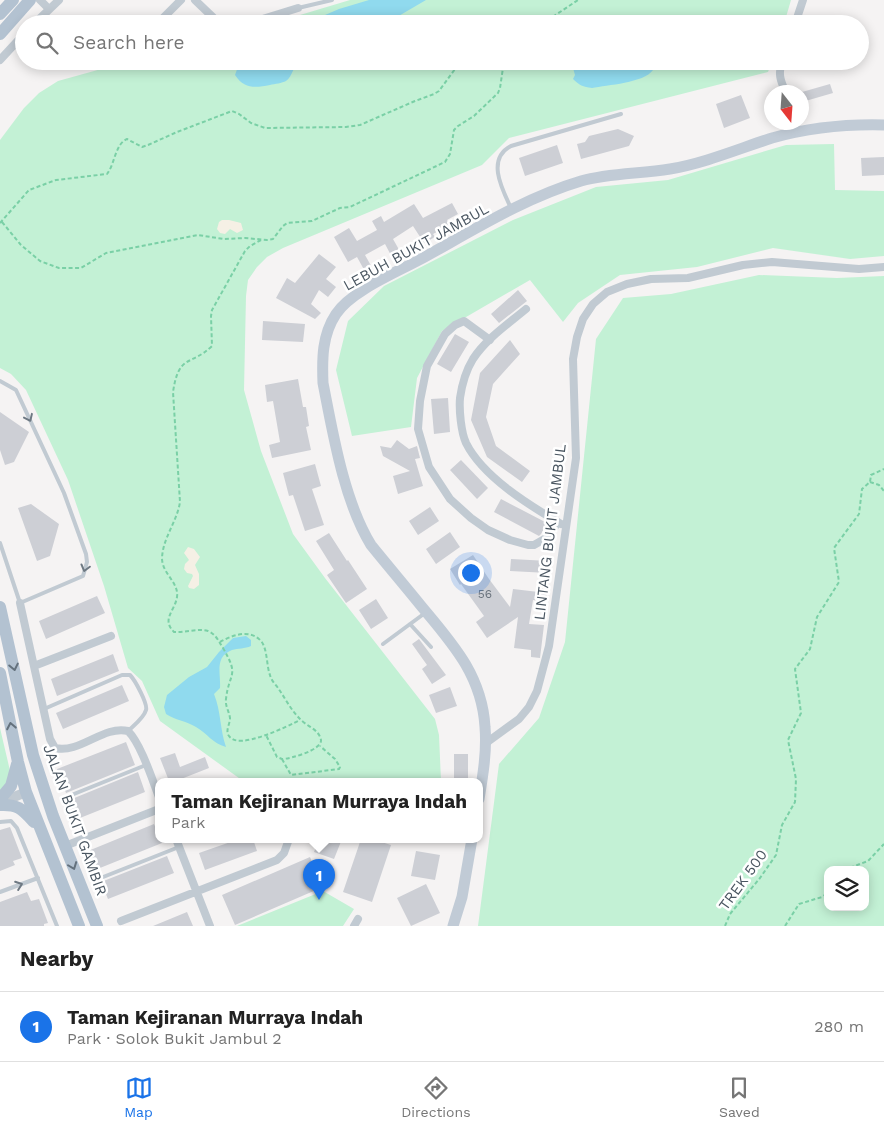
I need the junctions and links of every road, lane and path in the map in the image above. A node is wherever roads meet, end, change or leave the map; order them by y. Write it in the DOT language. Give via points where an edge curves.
graph roads {
  1 [pos="13,0"];
  2 [pos="30,0"];
  3 [pos="40,0"];
  4 [pos="59,0"];
  5 [pos="181,0"];
  6 [pos="195,0"];
  7 [pos="310,0"];
  8 [pos="332,0"];
  9 [pos="578,0"];
  10 [pos="803,0"];
  11 [pos="309,6"];
  12 [pos="298,8"];
  13 [pos="49,9"];
  14 [pos="0,14"];
  15 [pos="17,15"];
  16 [pos="43,15"];
  17 [pos="166,15"];
  18 [pos="211,15"];
  19 [pos="276,15"];
  20 [pos="556,15"];
  21 [pos="798,15"];
  22 [pos="15,17"];
  23 [pos="0,34"];
  24 [pos="15,44"];
  25 [pos="0,60"];
  26 [pos="455,70"];
  27 [pos="503,70"];
  28 [pos="780,70"];
  29 [pos="782,85"];
  30 [pos="621,114"];
  31 [pos="884,125"];
  32 [pos="512,210"];
  33 [pos="1,222"];
  34 [pos="261,240"];
  35 [pos="884,267"];
  36 [pos="526,309"];
  37 [pos="490,340"];
  38 [pos="0,381"];
  39 [pos="884,469"];
  40 [pos="870,482"];
  41 [pos="884,491"];
  42 [pos="558,522"];
  43 [pos="566,527"];
  44 [pos="0,542"];
  45 [pos="20,603"];
  46 [pos="0,607"];
  47 [pos="426,612"];
  48 [pos="410,624"];
  49 [pos="111,636"];
  50 [pos="219,643"];
  51 [pos="383,644"];
  52 [pos="431,647"];
  53 [pos="34,666"];
  54 [pos="0,673"];
  55 [pos="43,709"];
  56 [pos="300,720"];
  57 [pos="128,731"];
  58 [pos="266,735"];
  59 [pos="486,743"];
  60 [pos="320,745"];
  61 [pos="33,755"];
  62 [pos="282,759"];
  63 [pos="18,762"];
  64 [pos="146,765"];
  65 [pos="482,778"];
  66 [pos="155,787"];
  67 [pos="26,792"];
  68 [pos="64,798"];
  69 [pos="0,802"];
  70 [pos="155,811"];
  71 [pos="53,816"];
  72 [pos="0,822"];
  73 [pos="40,830"];
  74 [pos="178,843"];
  75 [pos="288,843"];
  76 [pos="471,843"];
  77 [pos="884,844"];
  78 [pos="65,846"];
  79 [pos="179,847"];
  80 [pos="854,866"];
  81 [pos="38,878"];
  82 [pos="93,881"];
  83 [pos="196,891"];
  84 [pos="0,892"];
  85 [pos="824,895"];
  86 [pos="121,920"];
  87 [pos="57,926"];
  88 [pos="79,926"];
  89 [pos="97,926"];
  90 [pos="210,926"];
  91 [pos="453,926"];
  92 [pos="726,926"];
  93 [pos="785,926"];
  1 -- 14 [label="main road"];
  2 -- 15 [label="main road"];
  3 -- 13 [label="street"];
  4 -- 13 [label="street"];
  5 -- 17 [label="street"];
  6 -- 18 [label="street"];
  7 -- 11 [label="lane"];
  8 -- 11 [label="lane"];
  9 -- 20 [label="path"];
  10 -- 21 [label="street"];
  11 -- 12 [label="lane"];
  12 -- 19 [label="street"];
  13 -- 16 [label="street"];
  22 -- 23 [label="main road"];
  24 -- 25 [label="street"];
  26 -- 33 [label="path" via="440,91 360,125 265,128 232,111 148,146 124,140 107,174 56,180 29,190"];
  27 -- 34 [label="path" via="498,93 454,130 450,154 445,162 350,207 340,208 312,221 287,223 273,239"];
  28 -- 29 [label="street"];
  30 -- 32 [label="lane" via="505,149 498,161 497,174"];
  31 -- 32 [label="main road, LEBUH BUKIT JAMBUL" via="802,131 670,169 581,181"];
  32 -- 47 [label="main road, LEBUH BUKIT JAMBUL" via="348,300 328,328 324,346 323,374 328,408 360,526 371,545"];
  33 -- 34 [label="path" via="21,246 40,261 59,268 81,268 106,253 198,235"];
  34 -- 50 [label="path" via="245,252 212,310 212,346 187,360 180,368 173,392 180,502 162,559 164,572 177,591 167,622 174,632 208,631"];
  35 -- 43 [label="street, LINTANG BUKIT JAMBUL" via="859,269 772,262 743,265 688,278 627,284 608,292 593,304 583,318 573,359 576,458"];
  36 -- 37 [label="street"];
  37 -- 42 [label="street" via="474,359 463,380 459,409 466,442 486,470 513,493"];
  37 -- 42 [label="street" via="464,321 445,334 427,366 418,429 429,467 457,506 488,530 510,540 534,545 548,537"];
  38 -- 45 [label="lane, one-way" via="16,390 64,493 88,562 83,576"];
  39 -- 40 [label="path, TREK 500" via="871,475"];
  40 -- 41 [label="path" via="880,485"];
  40 -- 92 [label="path, TREK 500" via="862,488 859,514 834,548 839,582 817,616 810,649 795,669 801,713 788,740 796,779 796,802 782,825 776,855 730,914"];
  42 -- 43 [label="street"];
  43 -- 59 [label="street, LINTANG BUKIT JAMBUL" via="549,646 537,691 519,719"];
  44 -- 45 [label="lane"];
  45 -- 53 [label="street"];
  46 -- 61 [label="main road, JALAN BUKIT GAMBIR, one-way"];
  47 -- 48 [label="lane"];
  47 -- 59 [label="main road, LEBUH BUKIT JAMBUL" via="454,645 470,672 482,705"];
  48 -- 51 [label="lane"];
  48 -- 52 [label="lane"];
  49 -- 53 [label="street"];
  50 -- 56 [label="path" via="232,635 242,634 260,639 270,677"];
  50 -- 58 [label="path" via="233,671 226,702 229,736 240,741"];
  53 -- 55 [label="street"];
  63 -- 54 [label="main road, one-way"];
  55 -- 57 [label="street" via="55,748 61,749 116,730"];
  55 -- 57 [label="lane" via="122,675 130,675 146,712"];
  56 -- 58 [label="path"];
  56 -- 60 [label="path" via="314,729 321,739"];
  57 -- 64 [label="street"];
  58 -- 62 [label="path" via="277,757"];
  59 -- 65 [label="main road, LEBUH BUKIT JAMBUL"];
  60 -- 62 [label="path"];
  60 -- 62 [label="path" via="335,759 339,769 291,774"];
  61 -- 67 [label="main road"];
  61 -- 71 [label="main road, JALAN BUKIT GAMBIR"];
  63 -- 67 [label="main road"];
  63 -- 69 [label="main road" via="11,786"];
  64 -- 66 [label="street"];
  64 -- 68 [label="lane"];
  67 -- 69 [label="street"];
  67 -- 71 [label="main road"];
  67 -- 73 [label="main road"];
  69 -- 73 [label="main road" via="23,810"];
  70 -- 78 [label="street"];
  71 -- 78 [label="main road, JALAN BUKIT GAMBIR"];
  72 -- 81 [label="lane" via="14,823"];
  73 -- 88 [label="main road"];
  74 -- 79 [label="street"];
  75 -- 83 [label="street" via="284,854 277,860"];
  76 -- 91 [label="main road" via="462,897"];
  77 -- 80 [label="path" via="868,860"];
  78 -- 89 [label="main road, JALAN BUKIT GAMBIR, one-way"];
  79 -- 82 [label="lane"];
  79 -- 83 [label="street"];
  84 -- 81 [label="lane, one-way"];
  81 -- 87 [label="lane"];
  83 -- 86 [label="street"];
  83 -- 90 [label="street"];
  85 -- 93 [label="path" via="799,904"];
}
